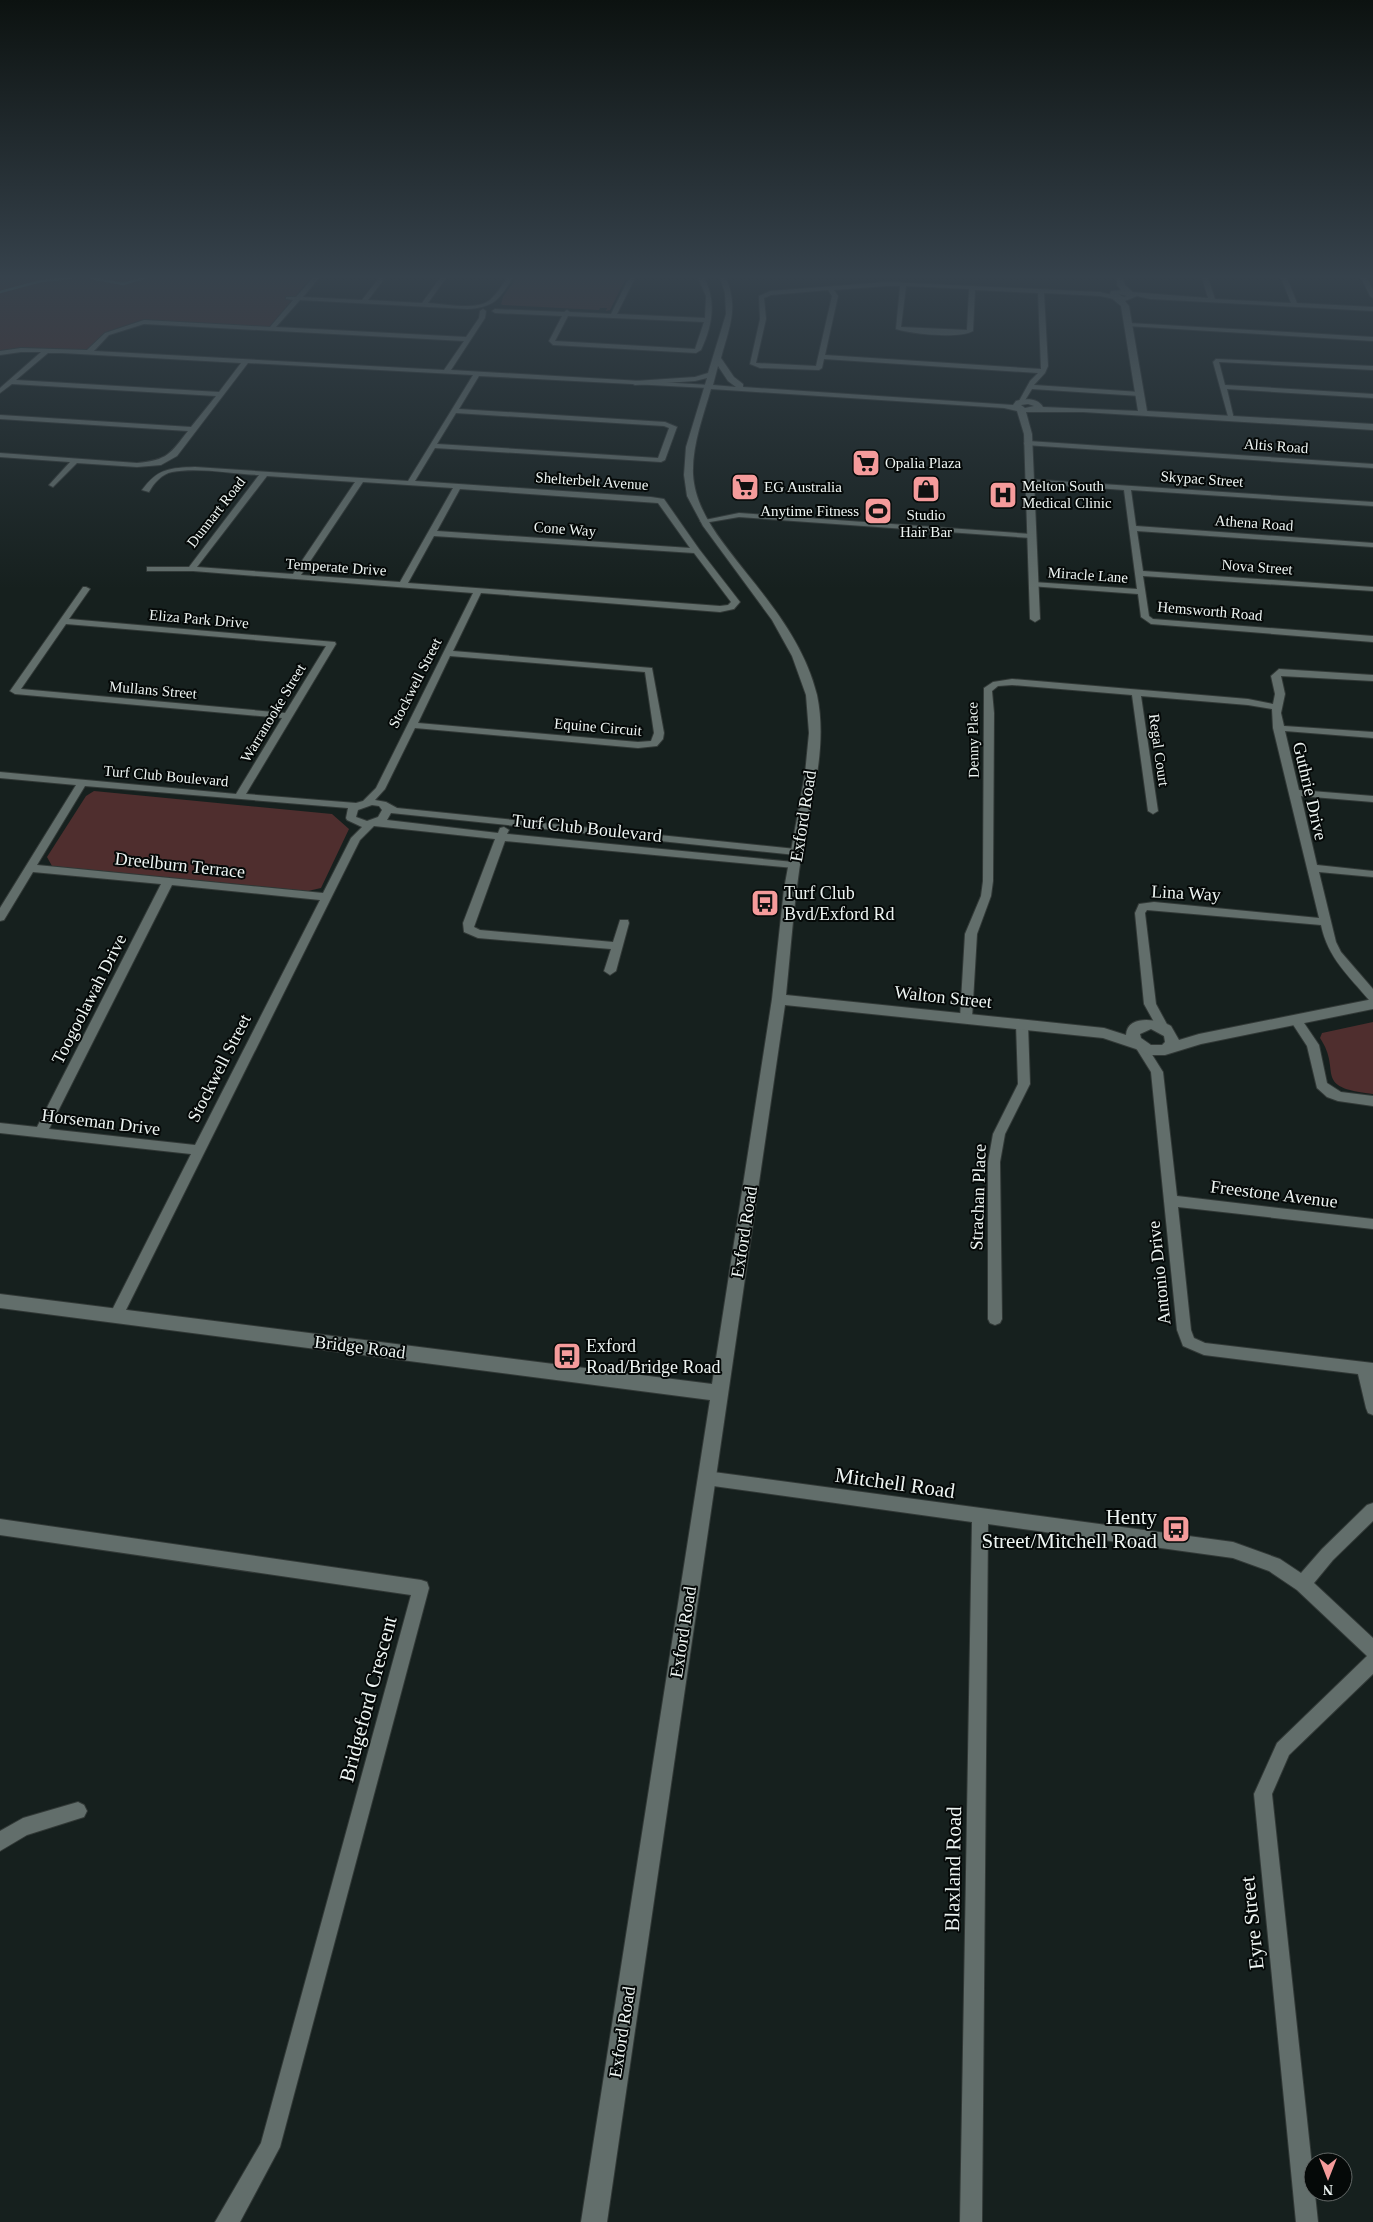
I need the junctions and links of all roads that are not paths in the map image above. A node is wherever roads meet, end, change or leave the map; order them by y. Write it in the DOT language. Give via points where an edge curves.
graph roads {
  1 [pos="10,382"];
  2 [pos="230,382"];
  3 [pos="472,382"];
  4 [pos="612,382"];
  5 [pos="655,382"];
  6 [pos="709,382"];
  7 [pos="734,382"];
  8 [pos="1032,382"];
  9 [pos="1138,382"];
  10 [pos="1221,382"];
  11 [pos="635,383"];
  12 [pos="708,386"];
  13 [pos="740,386"];
  14 [pos="1223,388"];
  15 [pos="1029,389"];
  16 [pos="0,391"];
  17 [pos="767,392"];
  18 [pos="220,394"];
  19 [pos="1140,394"];
  20 [pos="1373,396"];
  21 [pos="704,399"];
  22 [pos="1020,405"];
  23 [pos="1036,406"];
  24 [pos="454,411"];
  25 [pos="1143,414"];
  26 [pos="0,417"];
  27 [pos="1231,419"];
  28 [pos="1373,427"];
  29 [pos="193,429"];
  30 [pos="1028,438"];
  31 [pos="432,446"];
  32 [pos="174,454"];
  33 [pos="0,456"];
  34 [pos="75,461"];
  35 [pos="157,466"];
  36 [pos="1373,466"];
  37 [pos="172,467"];
  38 [pos="264,473"];
  39 [pos="361,479"];
  40 [pos="153,480"];
  41 [pos="1029,481"];
  42 [pos="410,483"];
  43 [pos="53,485"];
  44 [pos="458,486"];
  45 [pos="1127,487"];
  46 [pos="146,490"];
  47 [pos="1373,504"];
  48 [pos="704,521"];
  49 [pos="1133,528"];
  50 [pos="432,533"];
  51 [pos="1031,536"];
  52 [pos="1373,545"];
  53 [pos="696,552"];
  54 [pos="150,568"];
  55 [pos="192,569"];
  56 [pos="1139,573"];
  57 [pos="295,578"];
  58 [pos="1033,584"];
  59 [pos="402,586"];
  60 [pos="86,589"];
  61 [pos="1373,590"];
  62 [pos="478,591"];
  63 [pos="1142,592"];
  64 [pos="1035,619"];
  65 [pos="64,621"];
  66 [pos="1373,639"];
  67 [pos="332,644"];
  68 [pos="448,653"];
  69 [pos="1373,678"];
  70 [pos="1136,693"];
  71 [pos="1277,707"];
  72 [pos="288,716"];
  73 [pos="412,725"];
  74 [pos="1278,728"];
  75 [pos="1373,735"];
  76 [pos="0,775"];
  77 [pos="81,784"];
  78 [pos="380,789"];
  79 [pos="1294,793"];
  80 [pos="239,797"];
  81 [pos="1373,799"];
  82 [pos="362,804"];
  83 [pos="330,805"];
  84 [pos="383,805"];
  85 [pos="1153,811"];
  86 [pos="352,818"];
  87 [pos="374,823"];
  88 [pos="507,823"];
  89 [pos="502,837"];
  90 [pos="356,838"];
  91 [pos="795,859"];
  92 [pos="30,868"];
  93 [pos="1312,868"];
  94 [pos="1373,874"];
  95 [pos="168,882"];
  96 [pos="326,897"];
  97 [pos="0,917"];
  98 [pos="1324,922"];
  99 [pos="624,923"];
  100 [pos="616,946"];
  101 [pos="610,971"];
  102 [pos="1373,997"];
  103 [pos="779,999"];
  104 [pos="1150,1004"];
  105 [pos="1373,1004"];
  106 [pos="966,1018"];
  107 [pos="1296,1020"];
  108 [pos="1022,1024"];
  109 [pos="1138,1027"];
  110 [pos="1165,1030"];
  111 [pos="1104,1033"];
  112 [pos="1199,1038"];
  113 [pos="1140,1046"];
  114 [pos="1168,1049"];
  115 [pos="1157,1072"];
  116 [pos="1373,1100"];
  117 [pos="0,1128"];
  118 [pos="40,1132"];
  119 [pos="197,1150"];
  120 [pos="1170,1201"];
  121 [pos="1373,1224"];
  122 [pos="0,1301"];
  123 [pos="116,1316"];
  124 [pos="995,1319"];
  125 [pos="1369,1369"];
  126 [pos="720,1393"];
  127 [pos="1373,1408"];
  128 [pos="706,1478"];
  129 [pos="1373,1510"];
  130 [pos="980,1516"];
  131 [pos="0,1527"];
  132 [pos="1303,1584"];
  133 [pos="1373,1650"];
  134 [pos="1373,1662"];
  135 [pos="78,1811"];
  136 [pos="0,1842"];
  137 [pos="226,2222"];
  138 [pos="594,2222"];
  139 [pos="971,2222"];
  140 [pos="1307,2222"];
  1 -- 16 [label="street"];
  1 -- 18 [label="street"];
  2 -- 18 [label="street"];
  3 -- 24 [label="street"];
  4 -- 11 [label="street"];
  5 -- 11 [label="street"];
  6 -- 12 [label="street, Exford Road"];
  7 -- 13 [label="street"];
  8 -- 15 [label="street"];
  9 -- 19 [label="street"];
  10 -- 14 [label="street"];
  11 -- 12 [label="street"];
  12 -- 13 [label="street"];
  12 -- 17 [label="street"];
  12 -- 21 [label="street, Exford Road"];
  13 -- 22 [label="street"];
  14 -- 20 [label="street"];
  14 -- 27 [label="street"];
  15 -- 19 [label="street"];
  15 -- 22 [label="street"];
  15 -- 23 [label="street"];
  17 -- 21 [label="street"];
  17 -- 22 [label="street"];
  18 -- 29 [label="street"];
  19 -- 25 [label="street"];
  21 -- 48 [label="street, Exford Road" via="688,456 692,496"];
  22 -- 23 [label="street"];
  22 -- 30 [label="street"];
  23 -- 25 [label="street"];
  23 -- 30 [label="street"];
  24 -- 31 [label="street"];
  24 -- 31 [label="street" via="673,427 661,460"];
  25 -- 27 [label="street"];
  26 -- 29 [label="street"];
  27 -- 28 [label="street"];
  29 -- 32 [label="street"];
  30 -- 36 [label="street, Altis Road"];
  30 -- 41 [label="street"];
  31 -- 42 [label="street"];
  32 -- 35 [label="street"];
  32 -- 37 [label="street"];
  33 -- 34 [label="street"];
  34 -- 35 [label="street"];
  34 -- 43 [label="street"];
  35 -- 37 [label="street, Shelterbelt Avenue"];
  35 -- 40 [label="street"];
  37 -- 38 [label="street, Shelterbelt Avenue"];
  37 -- 40 [label="street"];
  38 -- 39 [label="street, Shelterbelt Avenue"];
  38 -- 55 [label="street, Dunnart Road"];
  39 -- 42 [label="street, Shelterbelt Avenue"];
  39 -- 57 [label="street"];
  40 -- 46 [label="street"];
  41 -- 45 [label="street, Skypac Street"];
  41 -- 51 [label="street"];
  42 -- 44 [label="street, Shelterbelt Avenue"];
  44 -- 50 [label="street"];
  44 -- 53 [label="street, Shelterbelt Avenue" via="651,499 661,502"];
  45 -- 47 [label="street, Skypac Street"];
  45 -- 49 [label="street, Hemsworth Road"];
  48 -- 51 [label="street" via="739,515"];
  48 -- 91 [label="street, Exford Road" via="781,625 807,679 814,717 813,748"];
  49 -- 52 [label="street, Athena Road"];
  49 -- 56 [label="street, Hemsworth Road"];
  50 -- 53 [label="street, Cone Way"];
  50 -- 59 [label="street"];
  51 -- 58 [label="street"];
  53 -- 62 [label="street, Shelterbelt Avenue" via="736,602 731,607 720,609"];
  54 -- 55 [label="street, Temperate Drive"];
  55 -- 57 [label="street, Temperate Drive"];
  56 -- 61 [label="street, Nova Street"];
  56 -- 63 [label="street, Hemsworth Road"];
  57 -- 59 [label="street, Temperate Drive"];
  58 -- 63 [label="street, Miracle Lane"];
  58 -- 64 [label="street"];
  59 -- 62 [label="street, Temperate Drive"];
  60 -- 65 [label="street"];
  62 -- 68 [label="street, Stockwell Street"];
  63 -- 66 [label="street, Hemsworth Road" via="1145,616 1157,622"];
  65 -- 67 [label="street, Eliza Park Drive"];
  65 -- 72 [label="street, Mullans Street" via="15,690"];
  67 -- 72 [label="street, Warranooke Street"];
  68 -- 73 [label="street, Stockwell Street"];
  68 -- 73 [label="street, Equine Circuit" via="649,670 658,739 654,744 638,745"];
  69 -- 71 [label="street, Guthrie Drive" via="1279,672 1276,676 1280,694"];
  70 -- 71 [label="street, Denny Place"];
  70 -- 85 [label="street, Regal Court"];
  70 -- 106 [label="street, Denny Place" via="1012,682 996,684 987,690 988,881 986,896 971,934"];
  71 -- 74 [label="street, Guthrie Drive"];
  72 -- 80 [label="street, Warranooke Street"];
  73 -- 78 [label="street, Stockwell Street"];
  74 -- 75 [label="street"];
  74 -- 79 [label="street, Guthrie Drive"];
  76 -- 77 [label="street, Turf Club Boulevard"];
  77 -- 80 [label="street, Turf Club Boulevard"];
  77 -- 92 [label="street"];
  78 -- 82 [label="street, Stockwell Street"];
  78 -- 84 [label="street"];
  79 -- 81 [label="street"];
  79 -- 93 [label="street, Guthrie Drive"];
  80 -- 83 [label="street, Turf Club Boulevard"];
  82 -- 83 [label="street, Turf Club Boulevard"];
  82 -- 84 [label="street, Turf Club Boulevard"];
  82 -- 86 [label="street, Stockwell Street"];
  83 -- 86 [label="street, Turf Club Boulevard"];
  84 -- 87 [label="street, Stockwell Street" via="387,810 385,817"];
  84 -- 88 [label="street, Turf Club Boulevard" via="395,811"];
  86 -- 87 [label="street, Turf Club Boulevard" via="362,824"];
  86 -- 90 [label="street"];
  87 -- 89 [label="street, Turf Club Boulevard"];
  87 -- 90 [label="street, Stockwell Street"];
  88 -- 89 [label="street"];
  88 -- 91 [label="street, Turf Club Boulevard"];
  89 -- 91 [label="street, Turf Club Boulevard"];
  89 -- 100 [label="street" via="468,929 478,934"];
  90 -- 96 [label="street, Stockwell Street"];
  91 -- 103 [label="street, Exford Road"];
  92 -- 95 [label="street, Dreelburn Terrace"];
  92 -- 97 [label="street"];
  93 -- 94 [label="street"];
  93 -- 98 [label="street, Guthrie Drive"];
  95 -- 96 [label="street, Dreelburn Terrace"];
  95 -- 118 [label="street, Toogoolawah Drive"];
  96 -- 119 [label="street, Stockwell Street"];
  98 -- 102 [label="street, Guthrie Drive" via="1334,951"];
  98 -- 104 [label="street, Lina Way" via="1143,907 1140,914"];
  99 -- 100 [label="street"];
  100 -- 101 [label="street"];
  103 -- 106 [label="street, Walton Street"];
  103 -- 126 [label="street, Exford Road"];
  104 -- 109 [label="street"];
  104 -- 110 [label="street, Lina Way"];
  105 -- 107 [label="street"];
  106 -- 108 [label="street, Walton Street"];
  107 -- 112 [label="street"];
  107 -- 116 [label="street" via="1313,1045 1324,1089 1337,1096"];
  108 -- 111 [label="street, Walton Street"];
  108 -- 124 [label="street, Strachan Place" via="1024,1084 998,1134 994,1162"];
  109 -- 110 [label="street" via="1151,1024"];
  109 -- 111 [label="street, Walton Street"];
  109 -- 113 [label="street" via="1133,1036"];
  110 -- 112 [label="street"];
  110 -- 114 [label="street" via="1172,1040"];
  111 -- 113 [label="street, Walton Street"];
  112 -- 114 [label="street"];
  113 -- 114 [label="street" via="1154,1052"];
  113 -- 115 [label="street, Antonio Drive"];
  114 -- 115 [label="street, Antonio Drive"];
  115 -- 120 [label="street, Antonio Drive"];
  117 -- 118 [label="street, Horseman Drive"];
  118 -- 119 [label="street, Horseman Drive"];
  119 -- 123 [label="street, Stockwell Street"];
  120 -- 121 [label="street, Freestone Avenue"];
  120 -- 125 [label="street, Antonio Drive" via="1188,1342 1204,1348"];
  122 -- 123 [label="street, Bridge Road"];
  123 -- 126 [label="street, Bridge Road"];
  125 -- 127 [label="street"];
  126 -- 128 [label="street, Exford Road"];
  128 -- 130 [label="street, Mitchell Road"];
  128 -- 138 [label="street, Exford Road"];
  129 -- 132 [label="street" via="1313,1568"];
  130 -- 132 [label="street, Mitchell Road" via="1234,1550 1274,1565"];
  130 -- 139 [label="street, Blaxland Road"];
  131 -- 137 [label="street, Bridgeford Crescent" via="421,1588 270,2147 236,2211"];
  132 -- 133 [label="street, Mitchell Road"];
  134 -- 140 [label="street, Eyre Street" via="1283,1749 1263,1794"];
  135 -- 136 [label="street" via="23,1827"];
}
